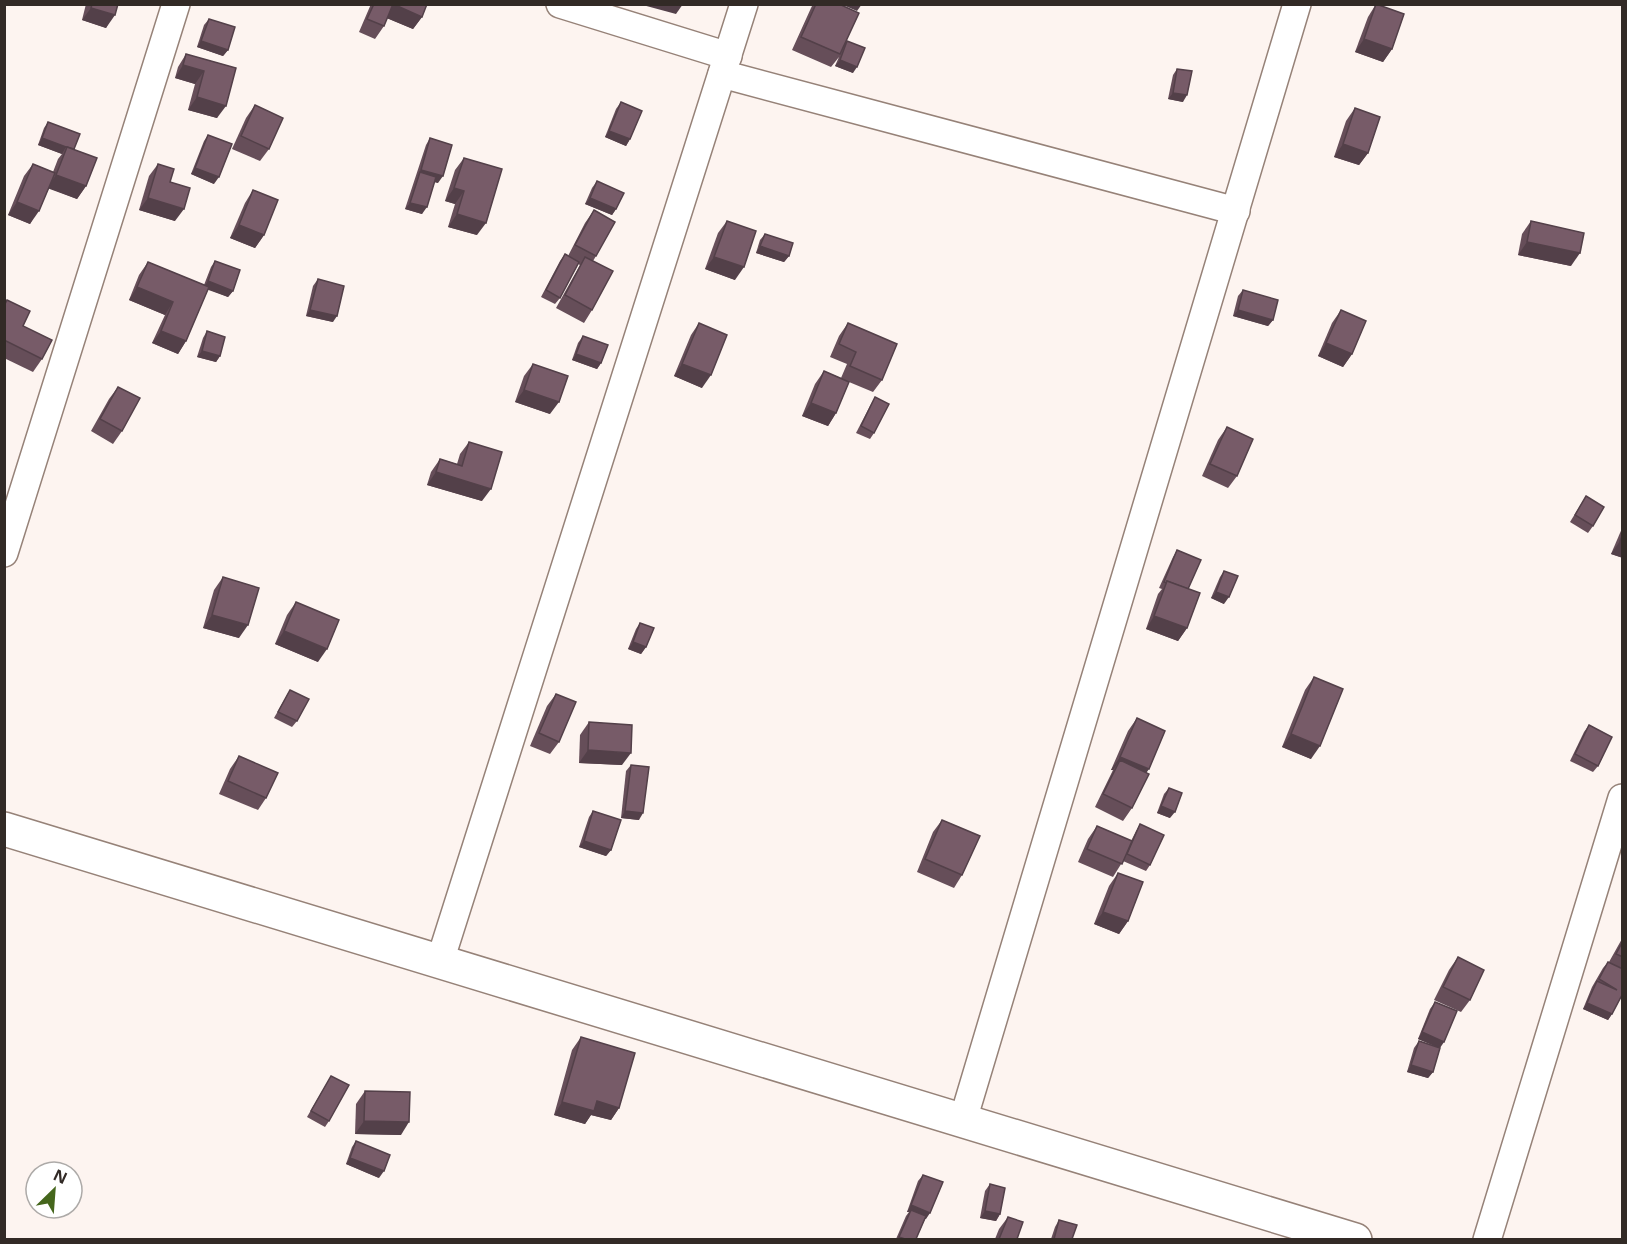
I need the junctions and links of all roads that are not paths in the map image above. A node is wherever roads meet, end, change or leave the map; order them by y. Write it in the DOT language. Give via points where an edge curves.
graph roads {
  1 [pos="176,4"];
  2 [pos="560,4"];
  3 [pos="744,4"];
  4 [pos="1297,4"];
  5 [pos="725,65"];
  6 [pos="1236,211"];
  7 [pos="4,553"];
  8 [pos="1623,798"];
  9 [pos="4,829"];
  10 [pos="440,961"];
  11 [pos="963,1120"];
  12 [pos="1355,1239"];
  13 [pos="1487,1239"];
  1 -- 7 [label="street"];
  2 -- 5 [label="street"];
  3 -- 5 [label="street"];
  4 -- 6 [label="street"];
  5 -- 6 [label="street"];
  5 -- 10 [label="street"];
  6 -- 11 [label="street"];
  8 -- 13 [label="street"];
  9 -- 10 [label="main road"];
  10 -- 11 [label="main road"];
  11 -- 12 [label="main road"];
}
